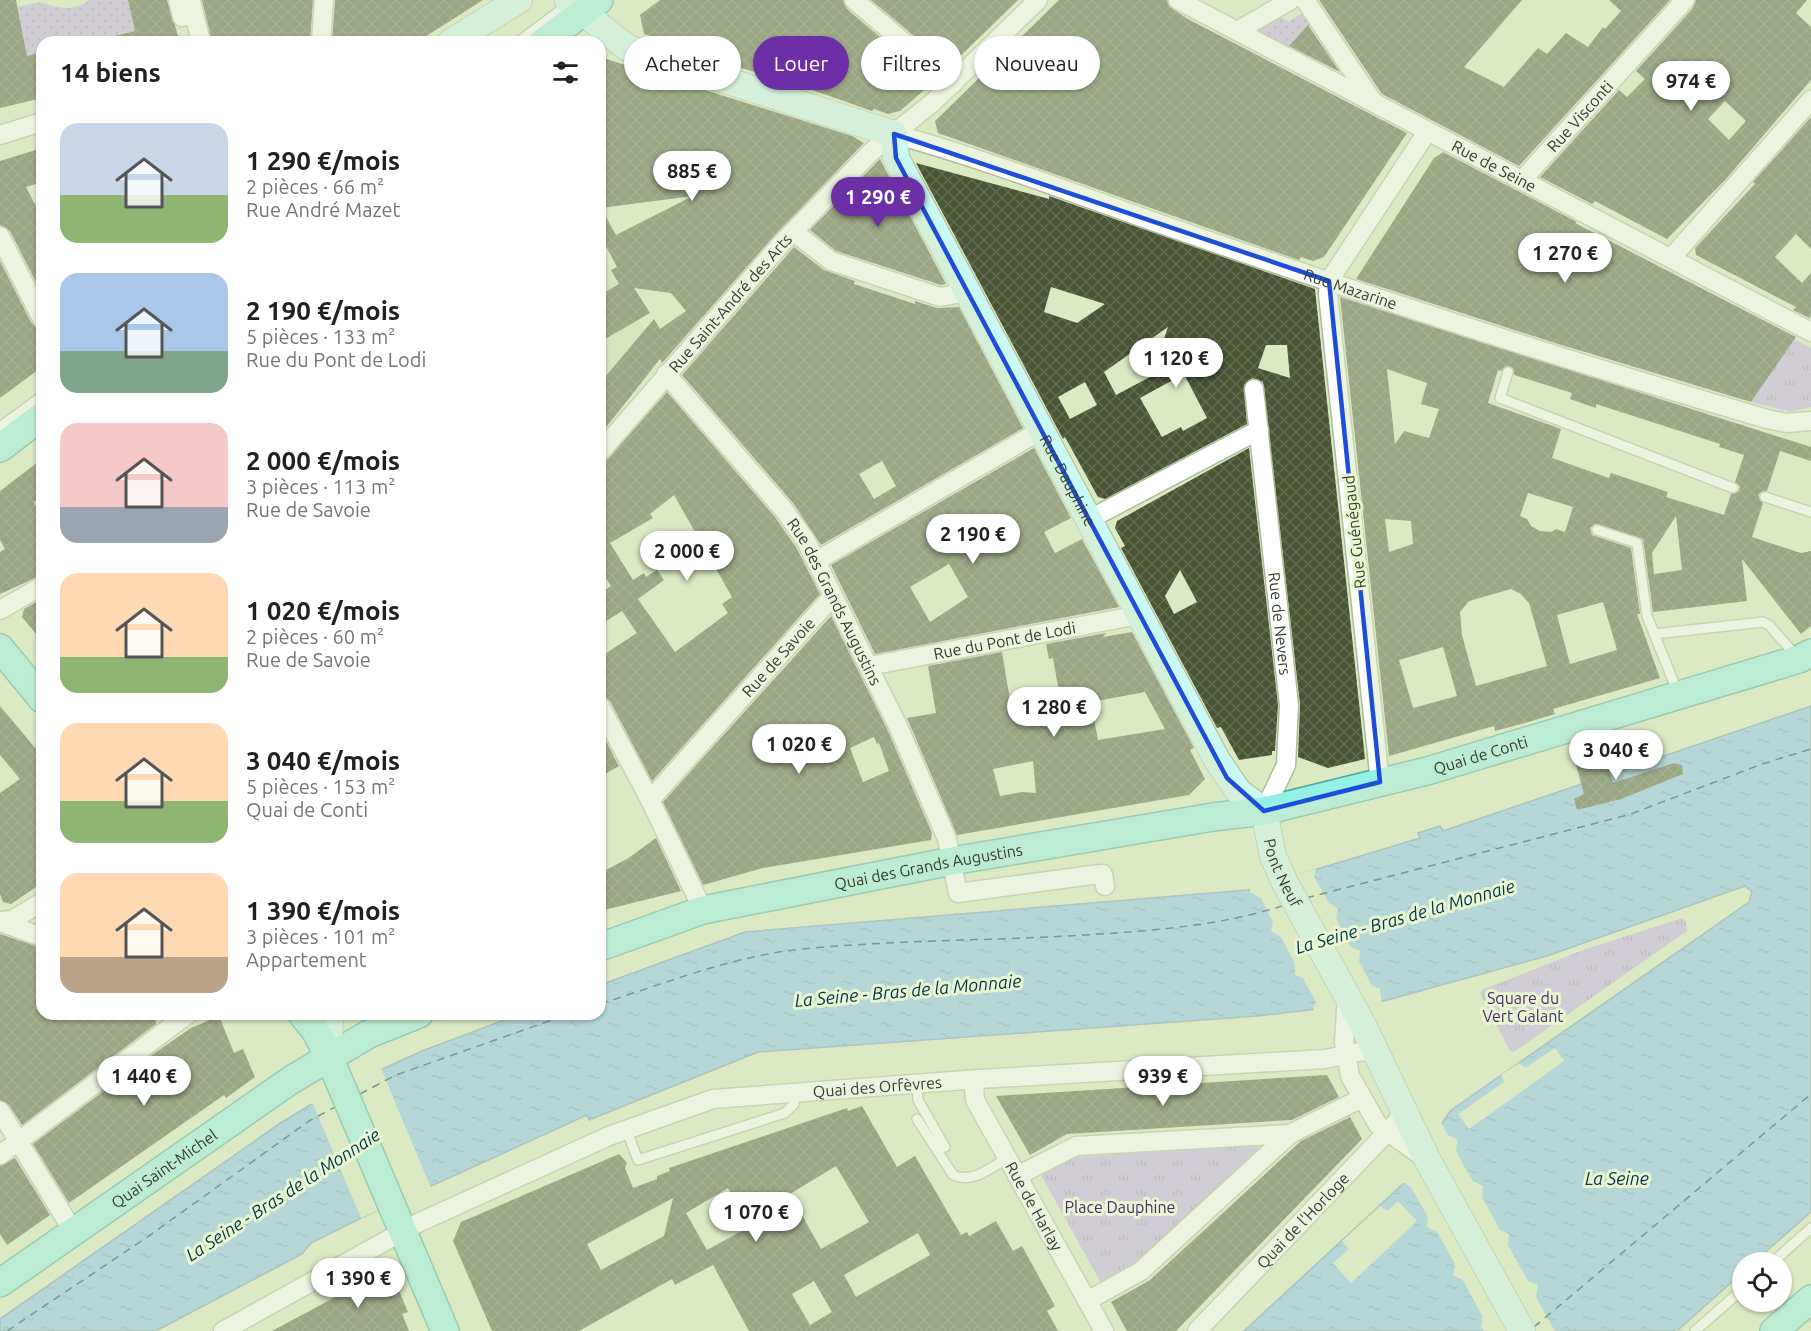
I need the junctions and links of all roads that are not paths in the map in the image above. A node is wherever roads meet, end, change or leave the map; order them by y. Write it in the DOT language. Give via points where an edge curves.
graph roads {
  1 [pos="324,0"];
  2 [pos="519,0"];
  3 [pos="854,0"];
  4 [pos="1038,0"];
  5 [pos="1178,0"];
  6 [pos="1291,0"];
  7 [pos="1305,0"];
  8 [pos="1685,0"];
  9 [pos="579,3"];
  10 [pos="186,8"];
  11 [pos="1237,31"];
  12 [pos="188,36"];
  13 [pos="199,36"];
  14 [pos="321,36"];
  15 [pos="461,36"];
  16 [pos="527,36"];
  17 [pos="549,36"];
  18 [pos="896,36"];
  19 [pos="962,75"];
  20 [pos="946,90"];
  21 [pos="1811,100"];
  22 [pos="1374,104"];
  23 [pos="36,124"];
  24 [pos="1427,132"];
  25 [pos="894,134"];
  26 [pos="0,135"];
  27 [pos="1522,180"];
  28 [pos="794,232"];
  29 [pos="0,236"];
  30 [pos="1672,257"];
  31 [pos="1329,281"];
  32 [pos="967,292"];
  33 [pos="36,307"];
  34 [pos="1811,332"];
  35 [pos="1508,372"];
  36 [pos="666,374"];
  37 [pos="1254,389"];
  38 [pos="36,400"];
  39 [pos="36,420"];
  40 [pos="1811,421"];
  41 [pos="0,427"];
  42 [pos="1258,430"];
  43 [pos="1040,431"];
  44 [pos="606,445"];
  45 [pos="0,447"];
  46 [pos="1733,488"];
  47 [pos="1765,497"];
  48 [pos="1811,512"];
  49 [pos="1088,520"];
  50 [pos="1597,530"];
  51 [pos="816,561"];
  52 [pos="36,589"];
  53 [pos="833,596"];
  54 [pos="0,610"];
  55 [pos="1139,615"];
  56 [pos="1654,633"];
  57 [pos="0,648"];
  58 [pos="1805,656"];
  59 [pos="869,666"];
  60 [pos="36,692"];
  61 [pos="1678,694"];
  62 [pos="606,717"];
  63 [pos="1380,782"];
  64 [pos="650,800"];
  65 [pos="1264,811"];
  66 [pos="952,861"];
  67 [pos="1105,885"];
  68 [pos="36,906"];
  69 [pos="704,910"];
  70 [pos="0,922"];
  71 [pos="36,935"];
  72 [pos="606,945"];
  73 [pos="178,1020"];
  74 [pos="307,1020"];
  75 [pos="330,1020"];
  76 [pos="404,1020"];
  77 [pos="1353,1027"];
  78 [pos="1345,1055"];
  79 [pos="1377,1055"];
  80 [pos="329,1057"];
  81 [pos="979,1079"];
  82 [pos="917,1083"];
  83 [pos="796,1093"];
  84 [pos="1362,1098"];
  85 [pos="0,1111"];
  86 [pos="917,1119"];
  87 [pos="1400,1127"];
  88 [pos="626,1130"];
  89 [pos="1290,1134"];
  90 [pos="18,1143"];
  91 [pos="945,1147"];
  92 [pos="0,1155"];
  93 [pos="1007,1158"];
  94 [pos="1017,1176"];
  95 [pos="396,1215"];
  96 [pos="1811,1228"];
  97 [pos="73,1231"];
  98 [pos="1784,1252"];
  99 [pos="0,1283"];
  100 [pos="1732,1299"];
  101 [pos="1811,1299"];
  102 [pos="1088,1301"];
  103 [pos="223,1331"];
  104 [pos="445,1331"];
  105 [pos="1104,1331"];
  106 [pos="1197,1331"];
  107 [pos="1522,1331"];
  108 [pos="1695,1331"];
  109 [pos="1774,1331"];
  1 -- 14 [label="street"];
  2 -- 15 [label="street"];
  3 -- 18 [label="street"];
  4 -- 19 [label="street, Rue Saint-André des Arts"];
  5 -- 11 [label="street, Rue de Seine"];
  6 -- 11 [label="street"];
  7 -- 22 [label="street"];
  8 -- 27 [label="street, Rue Visconti"];
  9 -- 16 [label="lane"];
  9 -- 17 [label="main road"];
  9 -- 25 [label="street" via="626,46 643,54"];
  10 -- 12 [label="street"];
  10 -- 13 [label="street"];
  11 -- 22 [label="street, Rue de Seine"];
  20 -- 25 [label="street, Rue Saint-André des Arts"];
  21 -- 30 [label="street"];
  22 -- 24 [label="street, Rue de Seine"];
  23 -- 26 [label="street"];
  24 -- 27 [label="street, Rue de Seine"];
  24 -- 31 [label="street"];
  25 -- 28 [label="street, Rue Saint-André des Arts" via="871,152"];
  25 -- 31 [label="street, Rue Mazarine" via="971,158 1173,234"];
  25 -- 32 [label="street, Rue Dauphine" via="896,158"];
  27 -- 30 [label="street, Rue de Seine"];
  28 -- 32 [label="street" via="831,261 940,297"];
  28 -- 36 [label="street, Rue Saint-André des Arts"];
  29 -- 33 [label="street"];
  30 -- 34 [label="street, Rue de Seine"];
  31 -- 40 [label="street, Rue Mazarine" via="1515,348 1767,419 1787,423"];
  31 -- 63 [label="street, Rue Guénégaud"];
  32 -- 43 [label="street, Rue Dauphine"];
  35 -- 46 [label="lane" via="1500,398"];
  36 -- 44 [label="street, Rue Saint-André des Arts"];
  36 -- 51 [label="street, Rue des Grands Augustins" via="784,510"];
  37 -- 42 [label="street, Rue de Nevers"];
  38 -- 41 [label="lane"];
  39 -- 45 [label="main road"];
  42 -- 49 [label="street"];
  42 -- 65 [label="street, Rue de Nevers" via="1289,705 1286,765"];
  43 -- 49 [label="street, Rue Dauphine"];
  43 -- 51 [label="street"];
  47 -- 48 [label="lane"];
  49 -- 55 [label="street, Rue Dauphine"];
  50 -- 56 [label="lane" via="1637,543 1647,616"];
  51 -- 53 [label="street, Rue des Grands Augustins"];
  52 -- 54 [label="street"];
  53 -- 59 [label="street, Rue des Grands Augustins"];
  53 -- 64 [label="street, Rue de Savoie"];
  55 -- 59 [label="street, Rue du Pont de Lodi"];
  55 -- 65 [label="street, Rue Dauphine" via="1227,778"];
  56 -- 58 [label="lane, Quai de Conti" via="1763,622"];
  56 -- 61 [label="lane"];
  57 -- 60 [label="main road"];
  58 -- 61 [label="main road, Quai de Conti"];
  59 -- 66 [label="street, Rue des Grands Augustins" via="943,829"];
  61 -- 63 [label="main road, Quai de Conti"];
  62 -- 64 [label="street"];
  63 -- 65 [label="main road, Quai de Conti"];
  64 -- 69 [label="street"];
  65 -- 66 [label="main road, Quai des Grands Augustins"];
  65 -- 77 [label="street, Pont Neuf" via="1270,847 1347,996"];
  66 -- 67 [label="street, Rue des Grands Augustins" via="956,890 961,894 1092,874 1103,874"];
  66 -- 69 [label="main road, Quai des Grands Augustins"];
  68 -- 70 [label="street" via="12,920"];
  69 -- 72 [label="main road, Quai des Grands Augustins"];
  70 -- 71 [label="street"];
  73 -- 90 [label="street"];
  74 -- 80 [label="main road"];
  75 -- 80 [label="street"];
  76 -- 80 [label="main road"];
  77 -- 78 [label="street"];
  77 -- 79 [label="street, Pont Neuf"];
  78 -- 79 [label="street, Quai des Orfèvres" via="1364,1051"];
  78 -- 81 [label="street, Quai des Orfèvres"];
  78 -- 84 [label="street"];
  79 -- 87 [label="street, Pont Neuf"];
  80 -- 95 [label="main road"];
  80 -- 97 [label="main road, Quai Saint-Michel"];
  81 -- 82 [label="street, Quai des Orfèvres"];
  81 -- 93 [label="street, Rue de Harlay" via="974,1087 975,1100"];
  82 -- 83 [label="street, Quai des Orfèvres"];
  82 -- 91 [label="lane" via="918,1100"];
  83 -- 88 [label="street, Quai des Orfèvres" via="713,1099"];
  83 -- 88 [label="lane" via="794,1104 785,1113 638,1160"];
  84 -- 87 [label="street" via="1378,1125"];
  84 -- 89 [label="street"];
  85 -- 90 [label="street"];
  86 -- 93 [label="lane" via="948,1171 961,1178 973,1178"];
  87 -- 106 [label="street, Quai de l'Horloge"];
  87 -- 107 [label="street" via="1427,1160"];
  88 -- 95 [label="street, Quai des Orfèvres"];
  89 -- 94 [label="street" via="1076,1146"];
  89 -- 102 [label="street" via="1141,1271"];
  90 -- 92 [label="street"];
  90 -- 97 [label="street"];
  93 -- 94 [label="street, Rue de Harlay"];
  94 -- 102 [label="street, Rue de Harlay"];
  95 -- 103 [label="street, Quai des Orfèvres"];
  95 -- 104 [label="main road"];
  96 -- 98 [label="lane"];
  97 -- 99 [label="main road, Quai Saint-Michel"];
  100 -- 108 [label="lane"];
  101 -- 109 [label="main road"];
  102 -- 105 [label="street, Rue de Harlay"];
}
